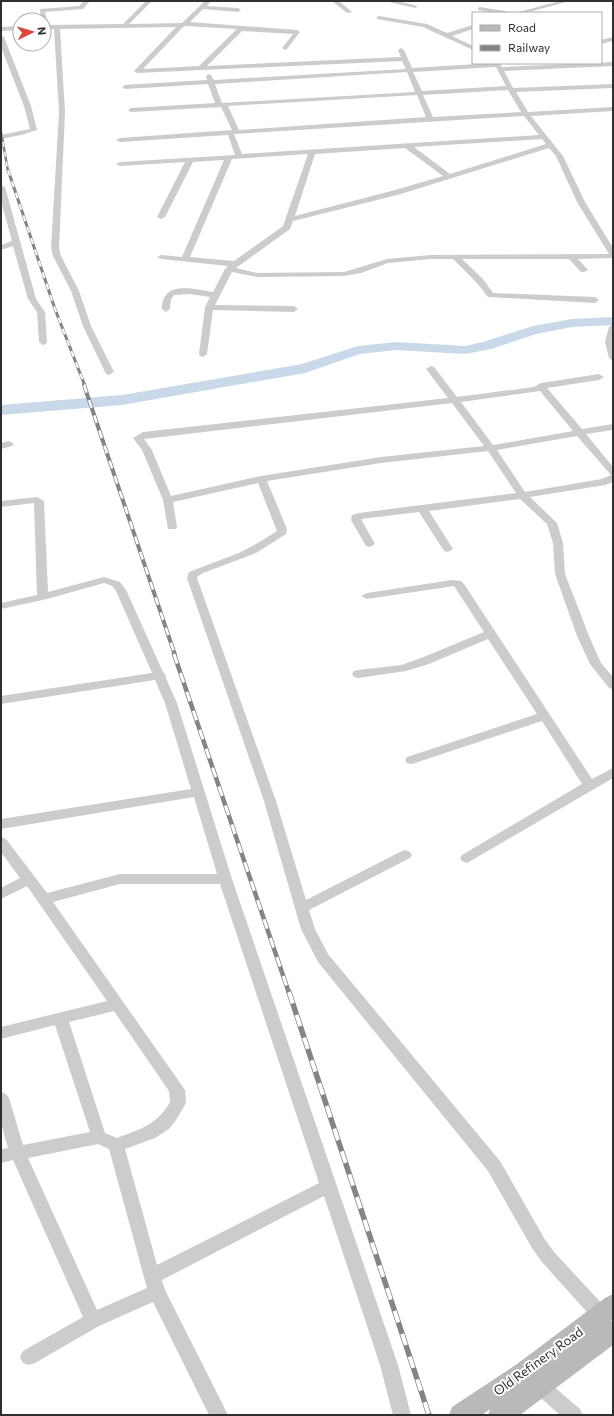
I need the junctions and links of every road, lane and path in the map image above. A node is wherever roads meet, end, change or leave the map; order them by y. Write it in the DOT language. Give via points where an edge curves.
graph roads {
  1 [pos="87,1"];
  2 [pos="149,1"];
  3 [pos="208,1"];
  4 [pos="335,1"];
  5 [pos="388,1"];
  6 [pos="567,1"];
  7 [pos="415,6"];
  8 [pos="202,7"];
  9 [pos="480,9"];
  10 [pos="238,10"];
  11 [pos="42,12"];
  12 [pos="350,12"];
  13 [pos="499,12"];
  14 [pos="521,12"];
  15 [pos="379,18"];
  16 [pos="183,24"];
  17 [pos="52,26"];
  18 [pos="125,26"];
  19 [pos="57,27"];
  20 [pos="472,27"];
  21 [pos="12,28"];
  22 [pos="240,28"];
  23 [pos="1,29"];
  24 [pos="448,35"];
  25 [pos="1,37"];
  26 [pos="613,40"];
  27 [pos="602,42"];
  28 [pos="472,47"];
  29 [pos="284,48"];
  30 [pos="401,50"];
  31 [pos="404,59"];
  32 [pos="613,64"];
  33 [pos="538,65"];
  34 [pos="499,66"];
  35 [pos="208,69"];
  36 [pos="200,70"];
  37 [pos="411,71"];
  38 [pos="210,82"];
  39 [pos="613,86"];
  40 [pos="125,87"];
  41 [pos="510,89"];
  42 [pos="420,93"];
  43 [pos="222,105"];
  44 [pos="613,109"];
  45 [pos="131,110"];
  46 [pos="525,113"];
  47 [pos="430,118"];
  48 [pos="233,131"];
  49 [pos="1,137"];
  50 [pos="545,137"];
  51 [pos="120,140"];
  52 [pos="551,145"];
  53 [pos="407,146"];
  54 [pos="312,152"];
  55 [pos="229,157"];
  56 [pos="240,157"];
  57 [pos="190,160"];
  58 [pos="120,164"];
  59 [pos="448,176"];
  60 [pos="1,187"];
  61 [pos="4,211"];
  62 [pos="161,217"];
  63 [pos="291,218"];
  64 [pos="15,243"];
  65 [pos="1,248"];
  66 [pos="612,255"];
  67 [pos="454,256"];
  68 [pos="161,257"];
  69 [pos="572,257"];
  70 [pos="186,259"];
  71 [pos="232,267"];
  72 [pos="584,270"];
  73 [pos="215,295"];
  74 [pos="595,300"];
  75 [pos="209,307"];
  76 [pos="166,308"];
  77 [pos="294,309"];
  78 [pos="612,329"];
  79 [pos="43,342"];
  80 [pos="203,354"];
  81 [pos="613,358"];
  82 [pos="431,369"];
  83 [pos="109,372"];
  84 [pos="599,377"];
  85 [pos="541,386"];
  86 [pos="456,400"];
  87 [pos="613,427"];
  88 [pos="579,432"];
  89 [pos="491,448"];
  90 [pos="613,473"];
  91 [pos="613,478"];
  92 [pos="261,480"];
  93 [pos="523,496"];
  94 [pos="168,500"];
  95 [pos="1,504"];
  96 [pos="423,510"];
  97 [pos="172,527"];
  98 [pos="370,544"];
  99 [pos="448,549"];
  100 [pos="367,596"];
  101 [pos="43,597"];
  102 [pos="1,606"];
  103 [pos="490,634"];
  104 [pos="358,674"];
  105 [pos="160,675"];
  106 [pos="613,685"];
  107 [pos="1,700"];
  108 [pos="545,716"];
  109 [pos="411,760"];
  110 [pos="613,772"];
  111 [pos="589,785"];
  112 [pos="199,792"];
  113 [pos="1,824"];
  114 [pos="1,842"];
  115 [pos="405,855"];
  116 [pos="467,858"];
  117 [pos="225,878"];
  118 [pos="29,879"];
  119 [pos="1,894"];
  120 [pos="44,899"];
  121 [pos="302,908"];
  122 [pos="117,1004"];
  123 [pos="60,1018"];
  124 [pos="1,1033"];
  125 [pos="1,1098"];
  126 [pos="99,1137"];
  127 [pos="116,1145"];
  128 [pos="18,1152"];
  129 [pos="1,1156"];
  130 [pos="328,1186"];
  131 [pos="154,1284"];
  132 [pos="609,1317"];
  133 [pos="93,1320"];
  134 [pos="29,1357"];
  135 [pos="540,1386"];
  136 [pos="218,1415"];
  137 [pos="402,1415"];
  138 [pos="461,1415"];
  139 [pos="500,1415"];
  140 [pos="574,1415"];
  1 -- 11 [label="street" via="81,8 42,10"];
  2 -- 18 [label="street"];
  3 -- 8 [label="street"];
  4 -- 12 [label="street"];
  5 -- 7 [label="street"];
  6 -- 14 [label="street"];
  8 -- 10 [label="street"];
  8 -- 16 [label="street"];
  9 -- 13 [label="street"];
  15 -- 24 [label="street" via="419,24"];
  16 -- 18 [label="street"];
  16 -- 22 [label="street"];
  16 -- 36 [label="street" via="137,70"];
  17 -- 19 [label="street"];
  18 -- 19 [label="street"];
  19 -- 83 [label="street" via="62,112 55,248 76,291 88,326"];
  20 -- 24 [label="street"];
  21 -- 23 [label="street"];
  22 -- 29 [label="street" via="297,32"];
  22 -- 36 [label="street"];
  24 -- 28 [label="street"];
  25 -- 49 [label="street" via="34,130"];
  26 -- 27 [label="street"];
  30 -- 31 [label="street"];
  31 -- 35 [label="street"];
  31 -- 37 [label="street"];
  32 -- 33 [label="street"];
  33 -- 34 [label="street"];
  34 -- 37 [label="street"];
  34 -- 41 [label="street"];
  35 -- 36 [label="street"];
  35 -- 38 [label="street"];
  37 -- 38 [label="street"];
  37 -- 42 [label="street"];
  38 -- 40 [label="street"];
  38 -- 43 [label="street"];
  39 -- 41 [label="street"];
  41 -- 42 [label="street"];
  41 -- 46 [label="street"];
  42 -- 43 [label="street"];
  42 -- 47 [label="street"];
  43 -- 45 [label="street"];
  43 -- 48 [label="street"];
  44 -- 46 [label="street"];
  46 -- 47 [label="street"];
  46 -- 50 [label="street"];
  47 -- 48 [label="street"];
  48 -- 51 [label="street"];
  48 -- 56 [label="street"];
  50 -- 52 [label="street"];
  50 -- 53 [label="street"];
  52 -- 59 [label="street"];
  52 -- 66 [label="street"];
  53 -- 54 [label="street"];
  53 -- 59 [label="street"];
  54 -- 56 [label="street"];
  54 -- 63 [label="street"];
  55 -- 56 [label="street"];
  55 -- 57 [label="street"];
  55 -- 70 [label="street"];
  57 -- 58 [label="street"];
  57 -- 62 [label="street"];
  59 -- 63 [label="street" via="398,192"];
  60 -- 61 [label="street"];
  61 -- 64 [label="street"];
  63 -- 71 [label="street" via="283,231"];
  64 -- 65 [label="street"];
  64 -- 79 [label="street" via="32,299 41,312"];
  66 -- 69 [label="street"];
  67 -- 69 [label="street"];
  67 -- 71 [label="street" via="387,261 344,274 257,275"];
  67 -- 74 [label="street" via="491,295"];
  68 -- 70 [label="street"];
  69 -- 72 [label="street"];
  70 -- 71 [label="street"];
  71 -- 73 [label="street"];
  73 -- 75 [label="street"];
  73 -- 76 [label="street" via="181,291 172,293 168,296"];
  75 -- 77 [label="street"];
  75 -- 80 [label="street"];
  78 -- 81 [label="street" via="610,352"];
  82 -- 86 [label="street"];
  84 -- 85 [label="street"];
  85 -- 86 [label="street" via="537,389"];
  85 -- 88 [label="street"];
  86 -- 89 [label="street"];
  86 -- 94 [label="street" via="143,435 138,438 147,450"];
  87 -- 88 [label="street"];
  88 -- 89 [label="street"];
  88 -- 90 [label="street"];
  89 -- 92 [label="street" via="381,460"];
  89 -- 93 [label="street"];
  91 -- 93 [label="street" via="605,482"];
  92 -- 94 [label="street"];
  92 -- 121 [label="street" via="282,532 241,558 199,571 192,578 270,801"];
  93 -- 96 [label="street"];
  93 -- 106 [label="street" via="552,524 558,543 560,574 583,636 596,664"];
  94 -- 97 [label="street"];
  95 -- 101 [label="street" via="39,501"];
  96 -- 98 [label="street" via="356,517"];
  96 -- 99 [label="street"];
  100 -- 103 [label="street" via="457,583"];
  101 -- 102 [label="street"];
  101 -- 105 [label="street" via="104,580 116,584"];
  103 -- 104 [label="street" via="402,668"];
  103 -- 108 [label="street"];
  105 -- 107 [label="street"];
  105 -- 112 [label="street"];
  108 -- 109 [label="street"];
  108 -- 111 [label="street"];
  110 -- 111 [label="street"];
  111 -- 116 [label="street"];
  112 -- 113 [label="street"];
  112 -- 117 [label="street"];
  114 -- 118 [label="street"];
  115 -- 121 [label="street"];
  117 -- 120 [label="street" via="120,879"];
  117 -- 130 [label="street"];
  118 -- 119 [label="street"];
  118 -- 120 [label="street"];
  120 -- 122 [label="street"];
  121 -- 132 [label="street" via="314,944 323,958 494,1166 548,1257"];
  122 -- 123 [label="street"];
  122 -- 127 [label="street" via="177,1090 178,1103 163,1124 150,1133"];
  123 -- 124 [label="street"];
  123 -- 126 [label="street"];
  125 -- 128 [label="street"];
  126 -- 127 [label="street"];
  126 -- 128 [label="street"];
  127 -- 131 [label="street"];
  128 -- 129 [label="street"];
  128 -- 133 [label="street"];
  130 -- 131 [label="street"];
  130 -- 137 [label="street" via="389,1365"];
  131 -- 133 [label="street"];
  131 -- 136 [label="street"];
  132 -- 135 [label="main road, Old Refinery Road"];
  132 -- 138 [label="main road, Old Refinery Road"];
  133 -- 134 [label="street"];
  135 -- 139 [label="main road, Old Refinery Road"];
  135 -- 140 [label="street"];
}
